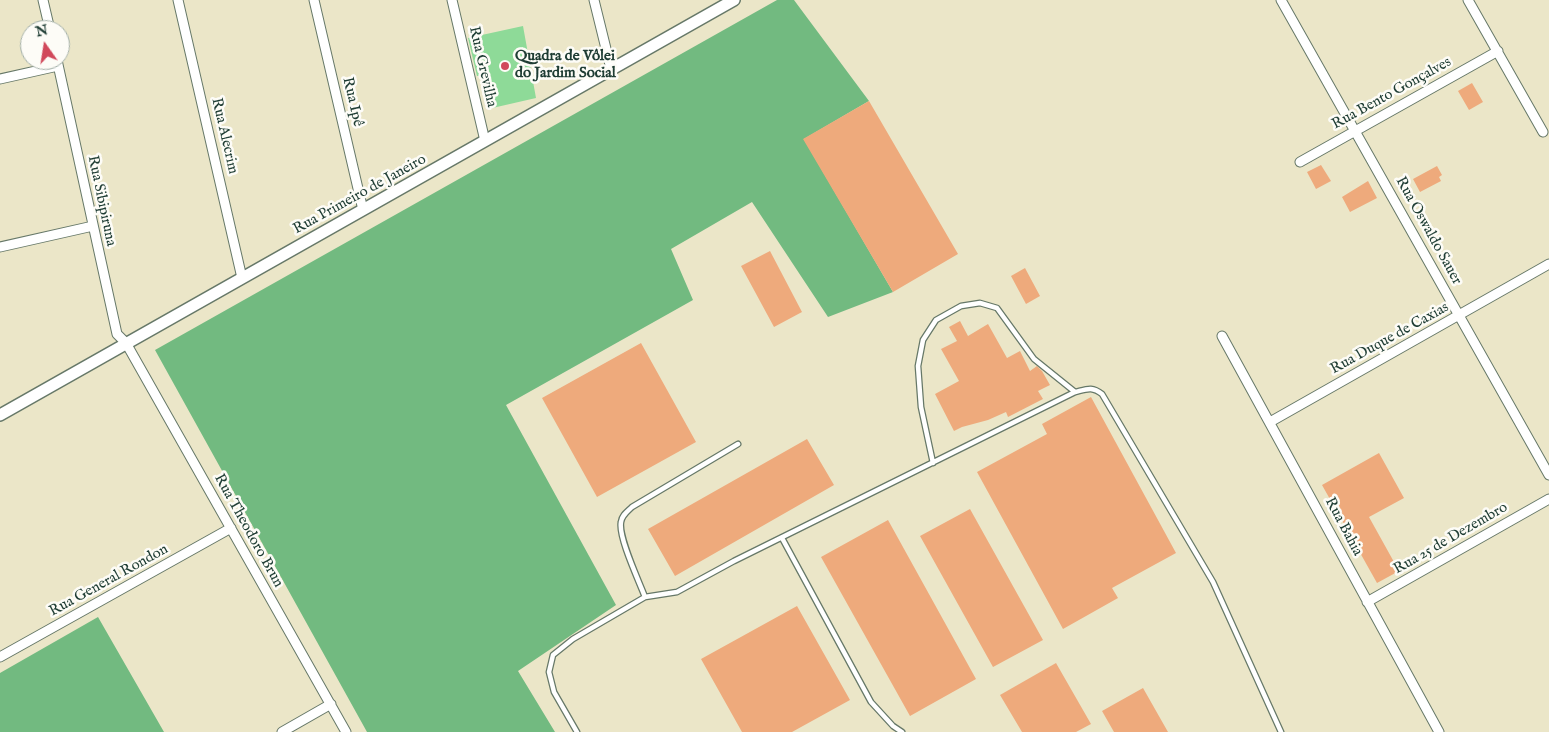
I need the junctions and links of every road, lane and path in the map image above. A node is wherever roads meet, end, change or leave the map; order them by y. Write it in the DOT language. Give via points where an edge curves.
graph roads {
  1 [pos="43,0"];
  2 [pos="178,0"];
  3 [pos="314,0"];
  4 [pos="452,0"];
  5 [pos="594,0"];
  6 [pos="734,0"];
  7 [pos="1281,0"];
  8 [pos="1468,0"];
  9 [pos="48,20"];
  10 [pos="1498,51"];
  11 [pos="611,69"];
  12 [pos="32,70"];
  13 [pos="59,70"];
  14 [pos="0,79"];
  15 [pos="1356,130"];
  16 [pos="1544,132"];
  17 [pos="485,141"];
  18 [pos="1300,162"];
  19 [pos="362,210"];
  20 [pos="93,226"];
  21 [pos="0,247"];
  22 [pos="1549,264"];
  23 [pos="242,278"];
  24 [pos="1460,316"];
  25 [pos="1222,336"];
  26 [pos="126,343"];
  27 [pos="1076,392"];
  28 [pos="0,415"];
  29 [pos="1270,422"];
  30 [pos="738,444"];
  31 [pos="933,462"];
  32 [pos="1549,475"];
  33 [pos="1549,499"];
  34 [pos="231,528"];
  35 [pos="782,538"];
  36 [pos="645,597"];
  37 [pos="1367,602"];
  38 [pos="0,658"];
  39 [pos="330,704"];
  40 [pos="282,732"];
  41 [pos="346,732"];
  42 [pos="577,732"];
  43 [pos="902,732"];
  44 [pos="1281,732"];
  45 [pos="1439,732"];
  1 -- 9 [label="street"];
  2 -- 23 [label="street, Rua Alecrim"];
  3 -- 19 [label="street, Rua Ipê"];
  4 -- 17 [label="street, Rua Grevilha"];
  5 -- 11 [label="street"];
  6 -- 11 [label="street, Rua Primeiro de Janeiro"];
  7 -- 15 [label="street, Rua Oswaldo Sauer"];
  8 -- 10 [label="street"];
  10 -- 15 [label="street, Rua Bento Gonçalves"];
  10 -- 16 [label="street"];
  11 -- 17 [label="street, Rua Primeiro de Janeiro"];
  12 -- 14 [label="street"];
  13 -- 20 [label="street, Rua Sibipiruna"];
  15 -- 18 [label="street, Rua Bento Gonçalves"];
  15 -- 24 [label="street, Rua Oswaldo Sauer"];
  17 -- 19 [label="street, Rua Primeiro de Janeiro"];
  19 -- 23 [label="street, Rua Primeiro de Janeiro"];
  20 -- 21 [label="street"];
  20 -- 26 [label="street, Rua Sibipiruna" via="117,334"];
  22 -- 24 [label="street, Rua Duque de Caxias"];
  23 -- 26 [label="street, Rua Primeiro de Janeiro"];
  24 -- 29 [label="street, Rua Duque de Caxias"];
  24 -- 32 [label="street, Rua Oswaldo Sauer"];
  25 -- 29 [label="street, Rua Bahia"];
  26 -- 28 [label="street, Rua Primeiro de Janeiro"];
  26 -- 34 [label="street, Rua Theodoro Brun"];
  27 -- 31 [label="lane"];
  27 -- 31 [label="lane" via="1034,359 997,308 980,303 961,306 936,320 923,340 918,366 921,407"];
  27 -- 44 [label="lane" via="1095,389 1102,394 1213,582"];
  29 -- 37 [label="street, Rua Bahia"];
  30 -- 36 [label="lane" via="632,507 623,516 620,525 623,539"];
  31 -- 35 [label="lane"];
  33 -- 37 [label="street, Rua 25 de Dezembro"];
  34 -- 38 [label="street, Rua General Rondon"];
  34 -- 39 [label="street, Rua Theodoro Brun"];
  35 -- 36 [label="lane" via="677,592"];
  35 -- 43 [label="lane" via="872,702"];
  36 -- 42 [label="lane" via="573,639 553,655 549,672 554,692"];
  37 -- 45 [label="street, Rua Bahia"];
  39 -- 40 [label="street"];
  39 -- 41 [label="street, Rua Theodoro Brun"];
}
